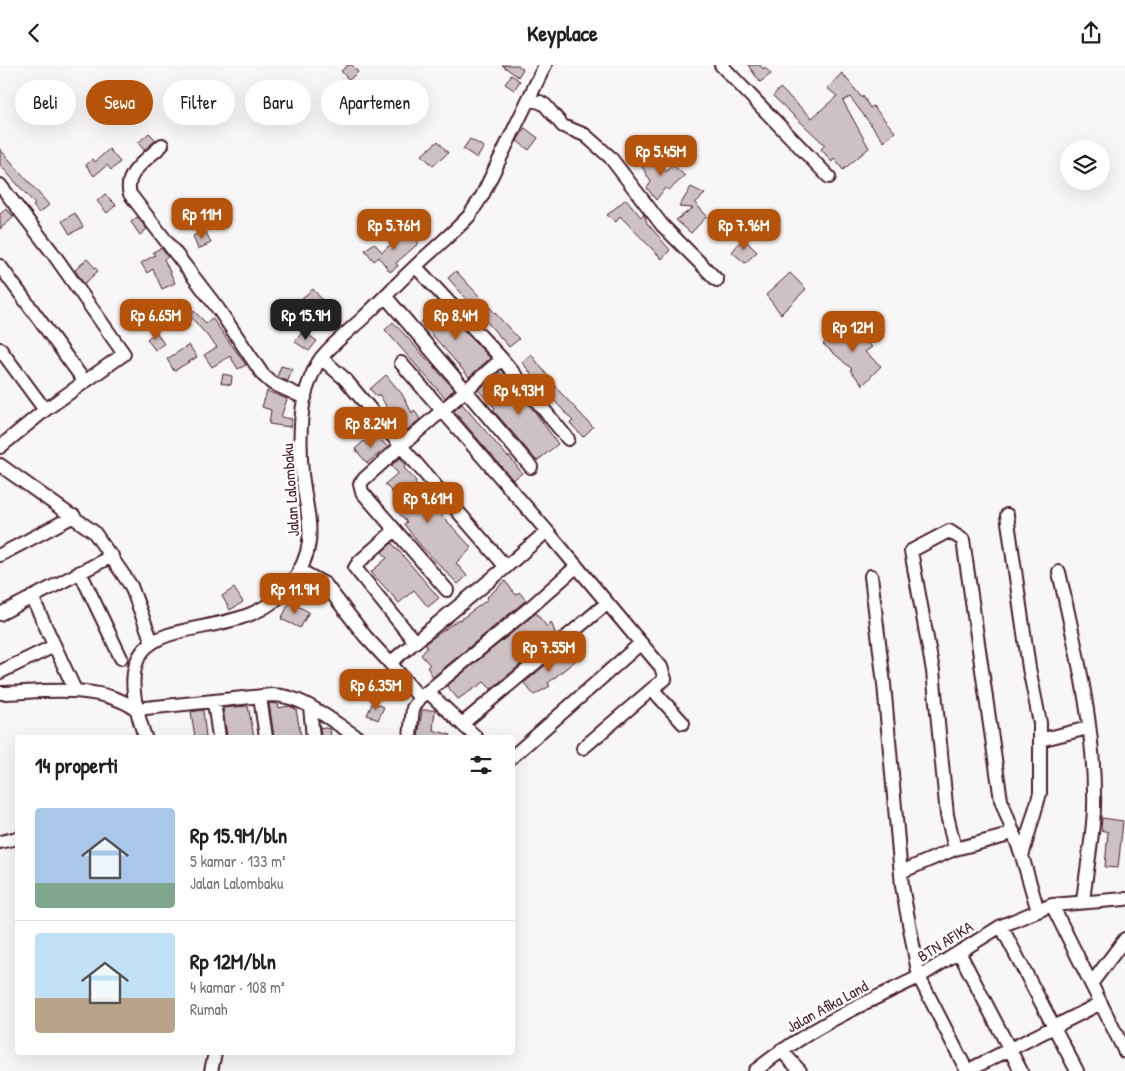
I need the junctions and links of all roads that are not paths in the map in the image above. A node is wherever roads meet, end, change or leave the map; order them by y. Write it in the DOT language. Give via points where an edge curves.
graph roads {
  1 [pos="532,65"];
  2 [pos="545,65"];
  3 [pos="721,65"];
  4 [pos="539,78"];
  5 [pos="529,100"];
  6 [pos="162,145"];
  7 [pos="829,177"];
  8 [pos="0,185"];
  9 [pos="416,267"];
  10 [pos="1,270"];
  11 [pos="717,280"];
  12 [pos="385,296"];
  13 [pos="0,349"];
  14 [pos="321,358"];
  15 [pos="502,359"];
  16 [pos="401,363"];
  17 [pos="85,382"];
  18 [pos="466,391"];
  19 [pos="304,398"];
  20 [pos="45,410"];
  21 [pos="443,410"];
  22 [pos="568,439"];
  23 [pos="0,447"];
  24 [pos="401,447"];
  25 [pos="0,465"];
  26 [pos="531,467"];
  27 [pos="1007,515"];
  28 [pos="74,516"];
  29 [pos="395,530"];
  30 [pos="548,531"];
  31 [pos="0,555"];
  32 [pos="112,556"];
  33 [pos="506,567"];
  34 [pos="576,567"];
  35 [pos="299,570"];
  36 [pos="80,572"];
  37 [pos="1059,572"];
  38 [pos="870,576"];
  39 [pos="448,591"];
  40 [pos="32,597"];
  41 [pos="606,604"];
  42 [pos="0,614"];
  43 [pos="152,642"];
  44 [pos="415,642"];
  45 [pos="641,643"];
  46 [pos="54,645"];
  47 [pos="121,658"];
  48 [pos="390,663"];
  49 [pos="0,672"];
  50 [pos="652,689"];
  51 [pos="75,691"];
  52 [pos="0,693"];
  53 [pos="424,695"];
  54 [pos="260,697"];
  55 [pos="214,702"];
  56 [pos="310,707"];
  57 [pos="136,709"];
  58 [pos="683,723"];
  59 [pos="462,724"];
  60 [pos="1088,728"];
  61 [pos="144,735"];
  62 [pos="219,735"];
  63 [pos="266,735"];
  64 [pos="313,735"];
  65 [pos="354,735"];
  66 [pos="410,735"];
  67 [pos="461,735"];
  68 [pos="474,735"];
  69 [pos="1040,740"];
  70 [pos="583,748"];
  71 [pos="515,754"];
  72 [pos="1013,831"];
  73 [pos="15,839"];
  74 [pos="0,842"];
  75 [pos="955,849"];
  76 [pos="1022,856"];
  77 [pos="901,872"];
  78 [pos="1125,899"];
  79 [pos="1083,902"];
  80 [pos="1052,905"];
  81 [pos="1038,911"];
  82 [pos="1001,926"];
  83 [pos="1125,939"];
  84 [pos="959,952"];
  85 [pos="919,977"];
  86 [pos="1091,984"];
  87 [pos="1101,1003"];
  88 [pos="1054,1027"];
  89 [pos="1010,1049"];
  90 [pos="781,1050"];
  91 [pos="1125,1052"];
  92 [pos="215,1055"];
  93 [pos="211,1071"];
  94 [pos="755,1071"];
  95 [pos="800,1071"];
  96 [pos="967,1071"];
  97 [pos="1021,1071"];
  98 [pos="1077,1071"];
  1 -- 4 [label="street"];
  2 -- 4 [label="street, Jalan Lalombaku"];
  3 -- 7 [label="street"];
  4 -- 5 [label="street, Jalan Lalombaku"];
  5 -- 9 [label="street, Jalan Lalombaku" via="478,203 455,231"];
  5 -- 11 [label="street" via="540,101 563,127 585,135 610,157 662,225"];
  6 -- 19 [label="street" via="130,177 130,194 219,310 263,375 272,383"];
  8 -- 17 [label="street" via="47,244 124,353"];
  9 -- 12 [label="street, Jalan Lalombaku"];
  9 -- 15 [label="street"];
  10 -- 17 [label="street"];
  12 -- 14 [label="street, Jalan Lalombaku"];
  12 -- 18 [label="street"];
  13 -- 20 [label="street"];
  14 -- 19 [label="street, Jalan Lalombaku"];
  14 -- 24 [label="street" via="345,379"];
  15 -- 18 [label="street"];
  15 -- 22 [label="street"];
  16 -- 21 [label="street"];
  17 -- 20 [label="street"];
  18 -- 21 [label="street"];
  18 -- 26 [label="street"];
  19 -- 35 [label="street, Jalan Lalombaku" via="302,473 311,540"];
  20 -- 23 [label="street"];
  21 -- 24 [label="street"];
  21 -- 30 [label="street"];
  24 -- 29 [label="street" via="364,479 360,487 364,496"];
  24 -- 33 [label="street"];
  25 -- 28 [label="street"];
  27 -- 69 [label="street"];
  28 -- 31 [label="street"];
  28 -- 32 [label="street" via="94,532"];
  29 -- 39 [label="street"];
  29 -- 44 [label="street" via="355,568"];
  30 -- 33 [label="street"];
  30 -- 34 [label="street"];
  32 -- 36 [label="street"];
  32 -- 43 [label="street" via="131,585"];
  33 -- 44 [label="street"];
  34 -- 41 [label="street"];
  34 -- 53 [label="street"];
  35 -- 43 [label="street, Jalan Lalombaku" via="285,592 247,618 185,631"];
  35 -- 48 [label="street" via="325,584"];
  36 -- 40 [label="street"];
  36 -- 47 [label="street"];
  37 -- 60 [label="street" via="1082,673"];
  38 -- 77 [label="street" via="884,684"];
  40 -- 42 [label="street"];
  40 -- 46 [label="street"];
  41 -- 45 [label="street"];
  41 -- 59 [label="street"];
  43 -- 57 [label="street" via="133,671"];
  44 -- 48 [label="street"];
  45 -- 50 [label="street" via="665,674 665,679"];
  45 -- 71 [label="street"];
  46 -- 49 [label="street"];
  46 -- 51 [label="street"];
  48 -- 53 [label="street"];
  50 -- 58 [label="street"];
  50 -- 70 [label="street"];
  51 -- 52 [label="street"];
  51 -- 57 [label="street" via="123,700"];
  53 -- 59 [label="street"];
  53 -- 66 [label="street" via="413,708"];
  54 -- 55 [label="street"];
  54 -- 56 [label="street" via="288,696"];
  54 -- 63 [label="street"];
  55 -- 57 [label="street"];
  55 -- 62 [label="street"];
  56 -- 64 [label="street"];
  56 -- 65 [label="street"];
  57 -- 61 [label="street"];
  59 -- 67 [label="street"];
  59 -- 68 [label="street"];
  60 -- 69 [label="street"];
  60 -- 79 [label="street" via="1094,772 1094,810"];
  69 -- 76 [label="street" via="1040,793"];
  72 -- 75 [label="street"];
  72 -- 75 [label="street" via="1001,800 963,540 949,531 911,551 933,671 947,815"];
  72 -- 76 [label="street"];
  73 -- 74 [label="street"];
  75 -- 77 [label="street"];
  76 -- 81 [label="street"];
  77 -- 85 [label="street"];
  78 -- 79 [label="street, BTN AFIKA"];
  79 -- 80 [label="street, BTN AFIKA"];
  80 -- 81 [label="street, BTN AFIKA"];
  80 -- 86 [label="street"];
  81 -- 82 [label="street, BTN AFIKA"];
  82 -- 84 [label="street, BTN AFIKA"];
  82 -- 88 [label="street"];
  83 -- 86 [label="street"];
  84 -- 85 [label="street, BTN AFIKA"];
  84 -- 89 [label="street"];
  85 -- 90 [label="street, Jalan Afika Land" via="864,1003"];
  85 -- 96 [label="street, BTN AFIKA"];
  86 -- 87 [label="street"];
  87 -- 88 [label="street, BTN AFIKA"];
  87 -- 91 [label="street"];
  88 -- 89 [label="street, BTN AFIKA"];
  88 -- 98 [label="street"];
  89 -- 96 [label="street, BTN AFIKA"];
  89 -- 97 [label="street"];
  90 -- 94 [label="street, Jalan Afika Land"];
  90 -- 95 [label="street"];
  92 -- 93 [label="street"];
}
